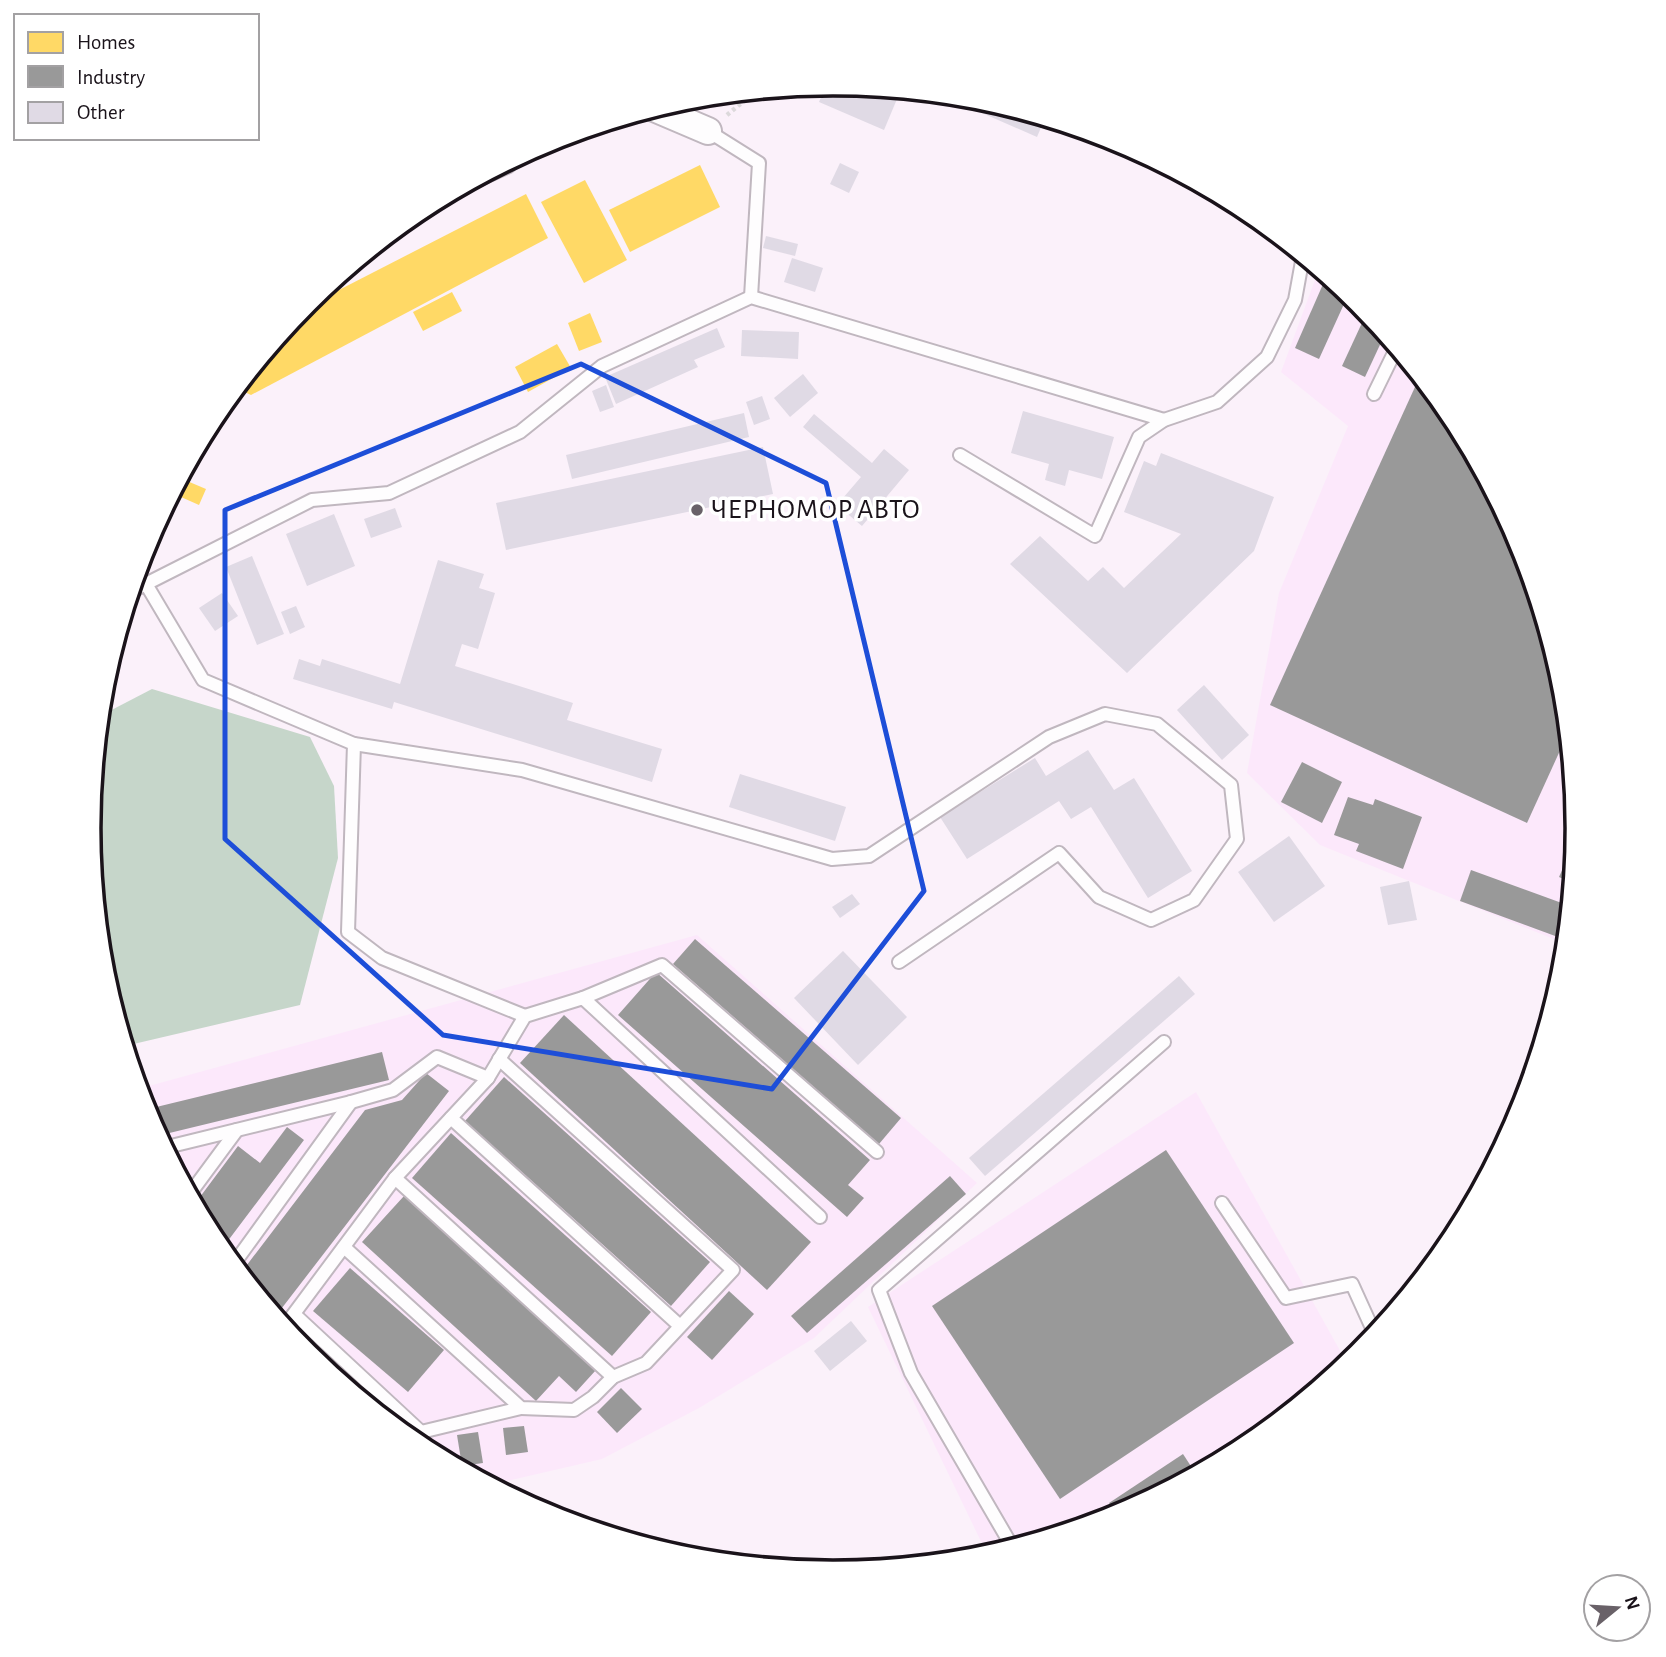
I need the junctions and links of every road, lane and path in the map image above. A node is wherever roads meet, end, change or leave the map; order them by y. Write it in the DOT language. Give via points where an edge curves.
graph roads {
  1 [pos="742,102"];
  2 [pos="670,115"];
  3 [pos="708,131"];
  4 [pos="1301,266"];
  5 [pos="751,297"];
  6 [pos="1392,356"];
  7 [pos="1374,394"];
  8 [pos="1164,420"];
  9 [pos="960,455"];
  10 [pos="146,584"];
  11 [pos="143,586"];
  12 [pos="354,744"];
  13 [pos="899,962"];
  14 [pos="583,998"];
  15 [pos="525,1016"];
  16 [pos="1164,1042"];
  17 [pos="499,1059"];
  18 [pos="488,1078"];
  19 [pos="351,1102"];
  20 [pos="451,1118"];
  21 [pos="237,1130"];
  22 [pos="173,1146"];
  23 [pos="877,1152"];
  24 [pos="395,1178"];
  25 [pos="195,1187"];
  26 [pos="1222,1203"];
  27 [pos="820,1217"];
  28 [pos="344,1247"];
  29 [pos="239,1256"];
  30 [pos="294,1314"];
  31 [pos="290,1319"];
  32 [pos="1371,1325"];
  33 [pos="680,1326"];
  34 [pos="613,1377"];
  35 [pos="522,1408"];
  36 [pos="391,1412"];
  37 [pos="423,1435"];
  38 [pos="1008,1539"];
  1 -- 3 [label="path"];
  2 -- 3 [label="street"];
  3 -- 5 [label="lane" via="759,163"];
  4 -- 8 [label="lane" via="1295,300 1267,357 1217,402"];
  5 -- 8 [label="lane"];
  5 -- 10 [label="lane" via="602,366 520,432 389,493 312,500"];
  6 -- 7 [label="lane"];
  8 -- 9 [label="lane" via="1139,437 1095,536"];
  10 -- 11 [label="lane"];
  10 -- 12 [label="lane" via="202,680"];
  12 -- 13 [label="lane" via="522,770 832,859 869,856 1049,737 1105,715 1157,724 1231,785 1237,839 1194,900 1151,920 1098,897 1059,853"];
  12 -- 15 [label="lane" via="348,932 382,958"];
  14 -- 15 [label="lane"];
  14 -- 23 [label="lane" via="662,965"];
  14 -- 27 [label="lane"];
  15 -- 17 [label="lane"];
  16 -- 38 [label="lane" via="879,1290 911,1373"];
  17 -- 18 [label="lane"];
  17 -- 33 [label="lane" via="733,1270"];
  18 -- 19 [label="lane" via="437,1057 393,1090"];
  18 -- 20 [label="lane"];
  19 -- 21 [label="lane"];
  19 -- 29 [label="lane"];
  20 -- 24 [label="lane"];
  20 -- 33 [label="lane"];
  21 -- 22 [label="lane"];
  21 -- 25 [label="lane"];
  24 -- 28 [label="lane"];
  24 -- 34 [label="lane"];
  26 -- 32 [label="lane" via="1286,1298 1352,1284"];
  28 -- 30 [label="lane"];
  28 -- 35 [label="lane"];
  30 -- 31 [label="lane"];
  30 -- 36 [label="lane"];
  33 -- 34 [label="lane" via="646,1363"];
  34 -- 35 [label="lane" via="575,1410"];
  35 -- 37 [label="lane"];
}
